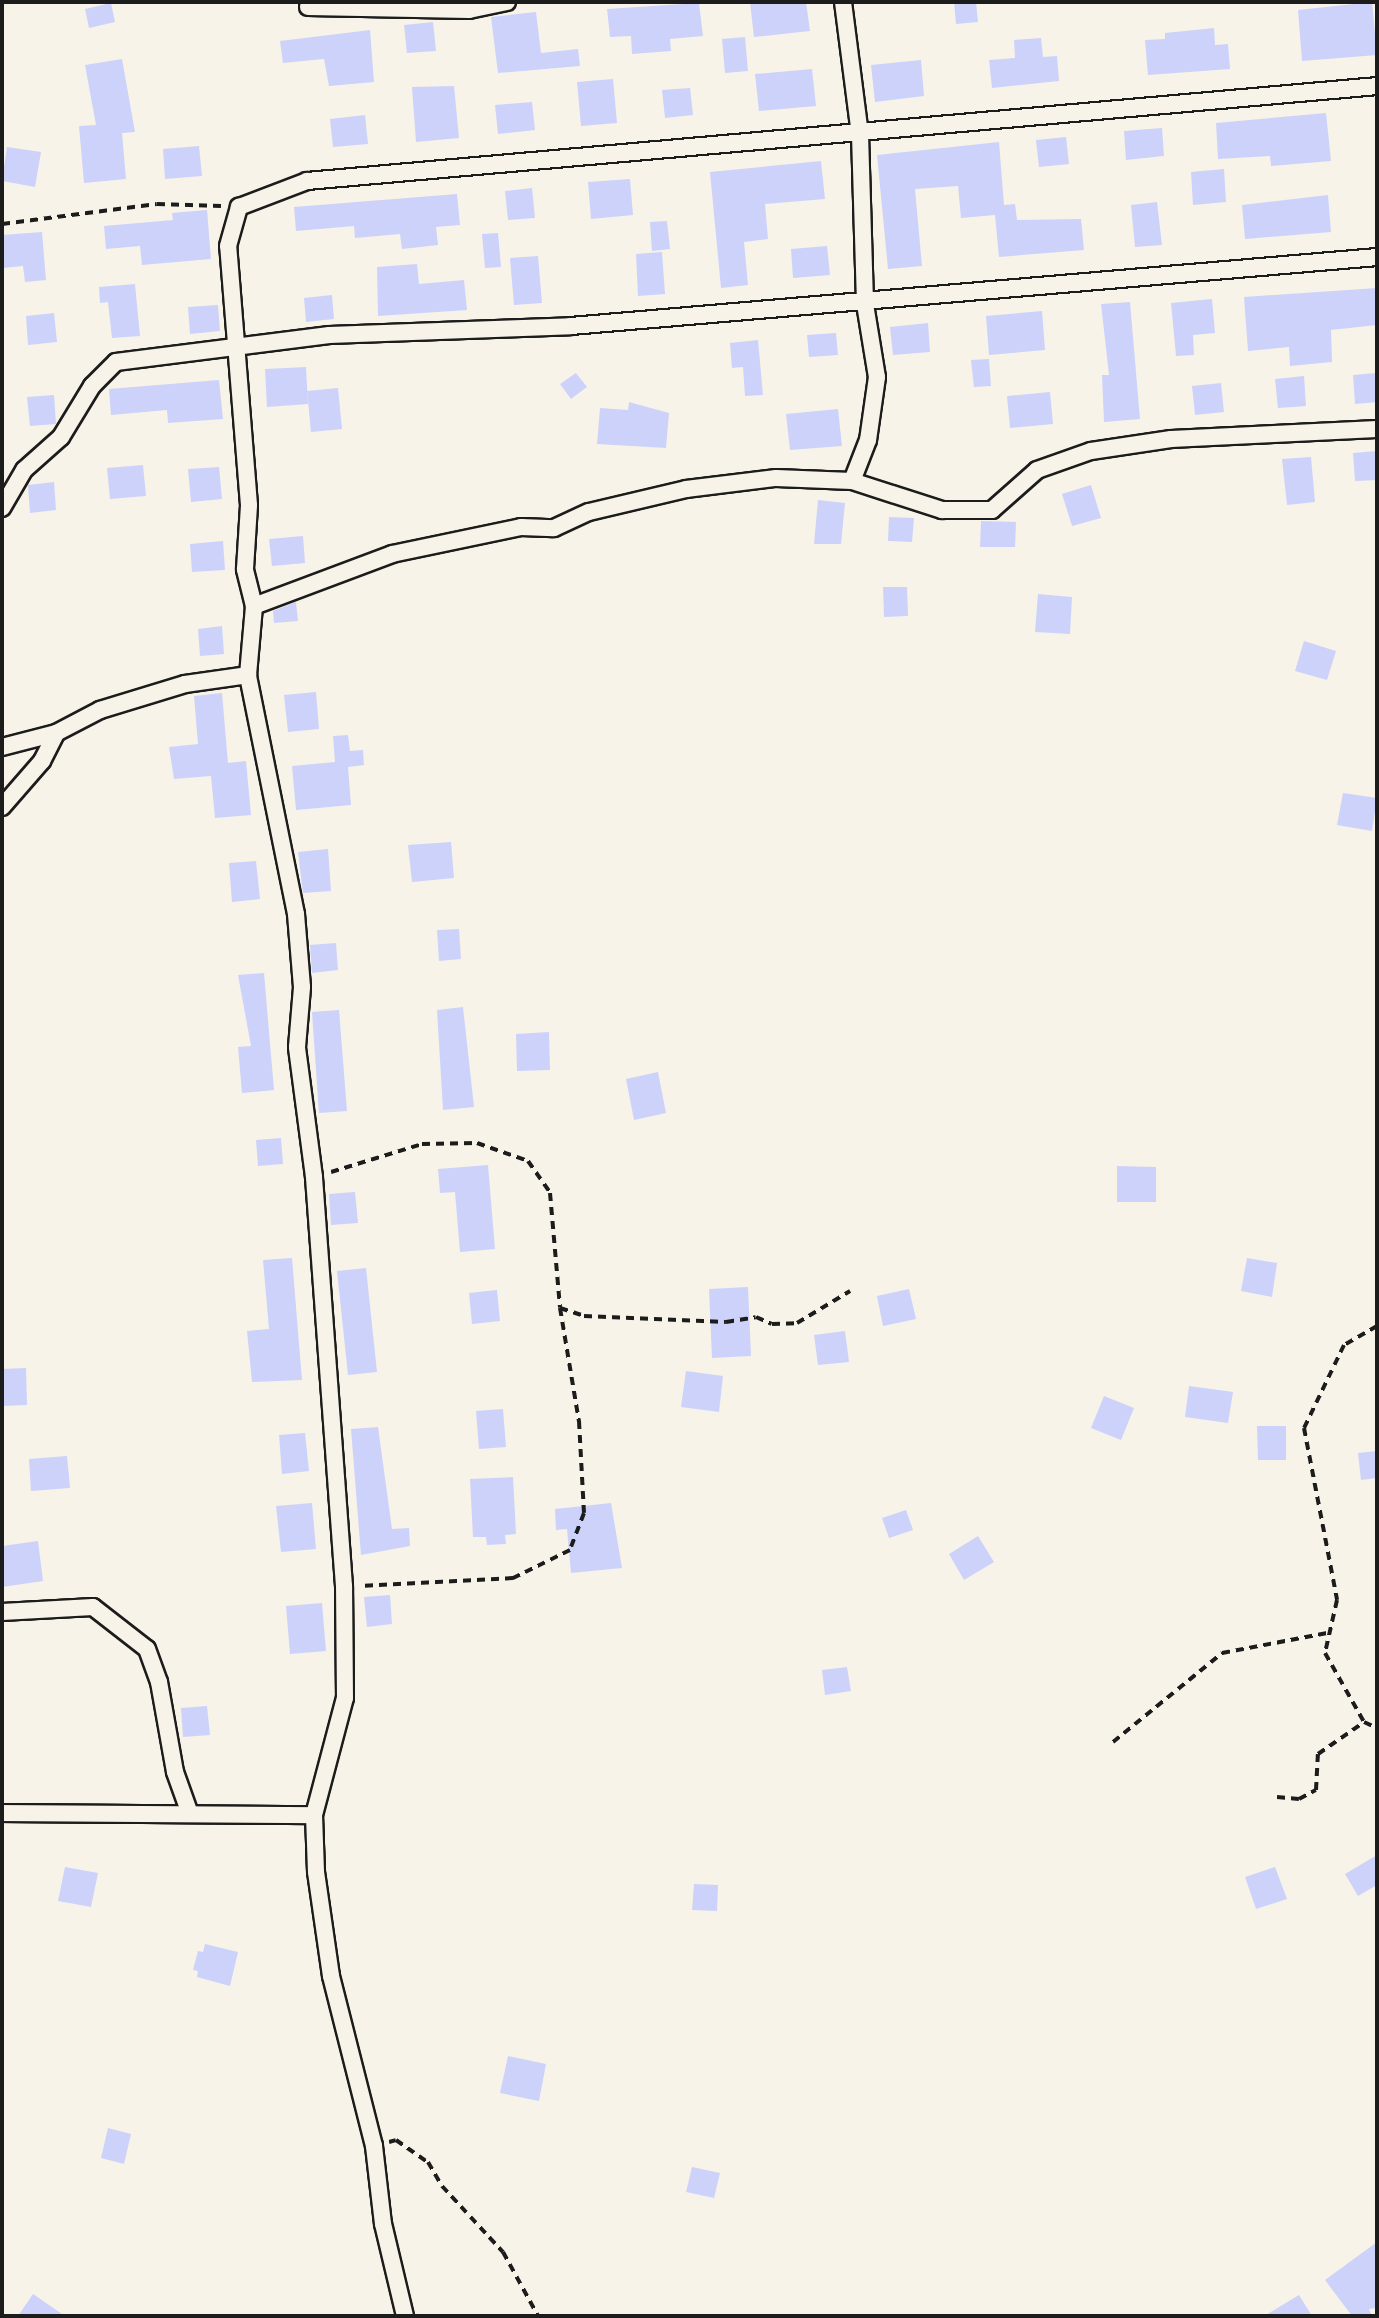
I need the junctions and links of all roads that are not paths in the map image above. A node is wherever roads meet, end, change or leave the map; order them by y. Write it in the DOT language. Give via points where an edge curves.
graph roads {
  1 [pos="507,2"];
  2 [pos="843,2"];
  3 [pos="384,5"];
  4 [pos="308,7"];
  5 [pos="1377,86"];
  6 [pos="860,134"];
  7 [pos="1377,257"];
  8 [pos="865,304"];
  9 [pos="238,345"];
  10 [pos="1377,429"];
  11 [pos="852,481"];
  12 [pos="2,508"];
  13 [pos="254,606"];
  14 [pos="248,675"];
  15 [pos="56,733"];
  16 [pos="2,747"];
  17 [pos="2,807"];
  18 [pos="2,1612"];
  19 [pos="189,1811"];
  20 [pos="2,1813"];
  21 [pos="314,1815"];
  22 [pos="405,2316"];
  1 -- 3 [label="street" via="469,10"];
  2 -- 6 [label="street"];
  3 -- 4 [label="street"];
  5 -- 6 [label="street"];
  6 -- 8 [label="street"];
  6 -- 9 [label="street" via="307,181 239,207 228,246"];
  7 -- 8 [label="street" via="1092,278"];
  8 -- 9 [label="street"];
  8 -- 11 [label="street" via="877,377 868,440"];
  9 -- 12 [label="street" via="116,362 92,386 61,437 24,470"];
  9 -- 13 [label="street" via="249,505 245,569"];
  10 -- 11 [label="street" via="1171,439 1091,451 1037,470 992,510 942,510"];
  11 -- 13 [label="street" via="776,478 635,499 554,528 521,527 392,554"];
  13 -- 14 [label="street"];
  14 -- 15 [label="street" via="185,684 100,710"];
  14 -- 21 [label="street" via="296,914 302,987 297,1047 314,1177 344,1586 345,1698"];
  15 -- 16 [label="street"];
  15 -- 17 [label="street" via="42,761"];
  18 -- 19 [label="street" via="93,1607 147,1649"];
  19 -- 20 [label="street"];
  19 -- 21 [label="street"];
  21 -- 22 [label="street" via="331,1976 374,2146 383,2224"];
}
